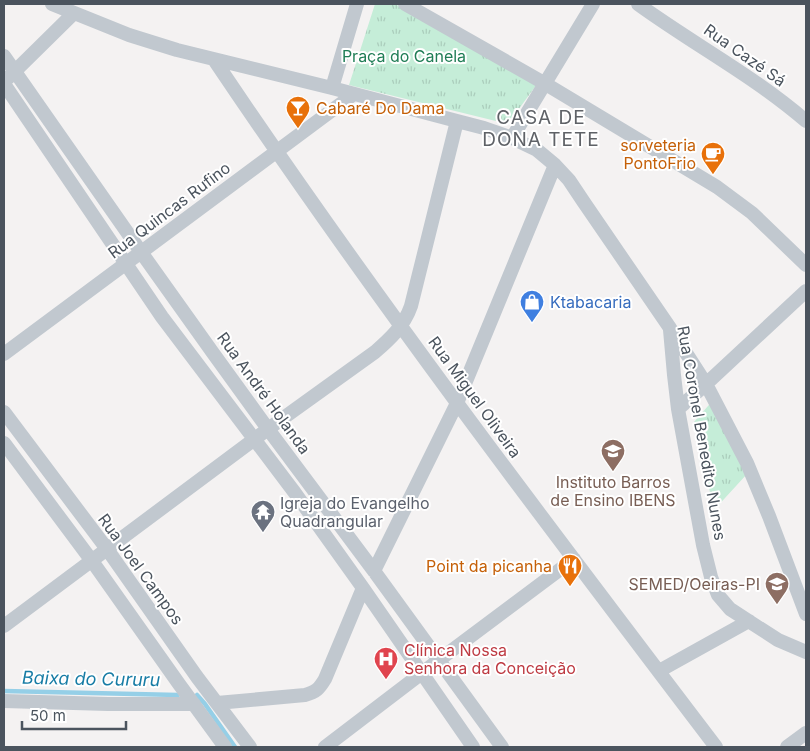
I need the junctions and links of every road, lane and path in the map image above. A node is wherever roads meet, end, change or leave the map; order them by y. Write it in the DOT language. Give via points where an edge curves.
graph roads {
  1 [pos="52,4"];
  2 [pos="356,4"];
  3 [pos="405,4"];
  4 [pos="593,4"];
  5 [pos="638,4"];
  6 [pos="74,13"];
  7 [pos="4,56"];
  8 [pos="215,61"];
  9 [pos="15,72"];
  10 [pos="4,83"];
  11 [pos="544,83"];
  12 [pos="332,88"];
  13 [pos="354,94"];
  14 [pos="457,120"];
  15 [pos="806,121"];
  16 [pos="512,138"];
  17 [pos="276,152"];
  18 [pos="556,165"];
  19 [pos="141,252"];
  20 [pos="125,264"];
  21 [pos="806,265"];
  22 [pos="806,290"];
  23 [pos="401,326"];
  24 [pos="670,328"];
  25 [pos="4,354"];
  26 [pos="706,384"];
  27 [pos="457,403"];
  28 [pos="678,409"];
  29 [pos="4,412"];
  30 [pos="268,429"];
  31 [pos="255,439"];
  32 [pos="4,443"];
  33 [pos="107,549"];
  34 [pos="574,560"];
  35 [pos="92,561"];
  36 [pos="374,571"];
  37 [pos="363,588"];
  38 [pos="806,614"];
  39 [pos="749,621"];
  40 [pos="5,623"];
  41 [pos="806,652"];
  42 [pos="439,660"];
  43 [pos="659,671"];
  44 [pos="422,673"];
  45 [pos="197,677"];
  46 [pos="179,684"];
  47 [pos="4,700"];
  48 [pos="217,703"];
  49 [pos="194,704"];
  50 [pos="806,733"];
  51 [pos="225,747"];
  52 [pos="250,747"];
  53 [pos="326,747"];
  54 [pos="473,747"];
  55 [pos="502,747"];
  56 [pos="716,747"];
  57 [pos="787,747"];
  1 -- 6 [label="street, Rua Coronel Benedito Nunes"];
  2 -- 12 [label="street"];
  3 -- 11 [label="street"];
  4 -- 11 [label="street"];
  5 -- 15 [label="street, Rua Cazé Sá" via="752,79"];
  6 -- 8 [label="street, Rua Coronel Benedito Nunes" via="129,35"];
  6 -- 9 [label="street"];
  7 -- 9 [label="street, Rua André Holanda"];
  8 -- 12 [label="street, Rua Coronel Benedito Nunes"];
  8 -- 17 [label="street, Rua Miguel Oliveira"];
  9 -- 10 [label="street"];
  9 -- 19 [label="street, Rua André Holanda"];
  10 -- 20 [label="street"];
  11 -- 16 [label="street"];
  11 -- 21 [label="street" via="717,187 752,212"];
  12 -- 13 [label="street, Rua Coronel Benedito Nunes"];
  13 -- 14 [label="street, Rua Coronel Benedito Nunes"];
  13 -- 17 [label="street, Rua Quincas Rufino"];
  14 -- 16 [label="street, Rua Coronel Benedito Nunes"];
  14 -- 23 [label="street" via="411,306"];
  16 -- 18 [label="street, Rua Coronel Benedito Nunes" via="537,150"];
  17 -- 19 [label="street, Rua Quincas Rufino"];
  17 -- 23 [label="street, Rua Miguel Oliveira"];
  18 -- 24 [label="street, Rua Coronel Benedito Nunes"];
  18 -- 27 [label="street"];
  19 -- 20 [label="street, Rua Quincas Rufino"];
  19 -- 30 [label="street, Rua André Holanda"];
  20 -- 25 [label="street, Rua Quincas Rufino"];
  20 -- 31 [label="street"];
  22 -- 26 [label="street"];
  23 -- 27 [label="street, Rua Miguel Oliveira"];
  23 -- 30 [label="street" via="374,352"];
  24 -- 26 [label="street"];
  24 -- 28 [label="street, Rua Coronel Benedito Nunes"];
  26 -- 28 [label="street"];
  26 -- 38 [label="street" via="747,463"];
  27 -- 34 [label="street, Rua Miguel Oliveira"];
  27 -- 36 [label="street"];
  28 -- 39 [label="street, Rua Coronel Benedito Nunes" via="711,577 718,595 730,609"];
  29 -- 33 [label="street, Rua Joel Campos"];
  30 -- 31 [label="street"];
  30 -- 36 [label="street, Rua André Holanda"];
  31 -- 33 [label="street"];
  31 -- 37 [label="street"];
  32 -- 35 [label="street"];
  33 -- 35 [label="street"];
  33 -- 45 [label="street, Rua Joel Campos"];
  34 -- 42 [label="street"];
  34 -- 43 [label="street, Rua Miguel Oliveira"];
  35 -- 40 [label="street"];
  35 -- 46 [label="street"];
  36 -- 42 [label="street, Rua André Holanda"];
  37 -- 44 [label="street"];
  37 -- 48 [label="street" via="320,688 305,696"];
  39 -- 41 [label="street, Rua Coronel Benedito Nunes" via="778,640"];
  39 -- 43 [label="street"];
  42 -- 44 [label="street"];
  42 -- 55 [label="street, Rua André Holanda"];
  43 -- 56 [label="street, Rua Miguel Oliveira"];
  44 -- 53 [label="street"];
  44 -- 54 [label="street"];
  45 -- 46 [label="street"];
  45 -- 48 [label="street, Rua Joel Campos"];
  46 -- 49 [label="street"];
  47 -- 49 [label="street"];
  48 -- 52 [label="street, Rua Joel Campos"];
  49 -- 51 [label="street"];
  50 -- 57 [label="street"];
}
